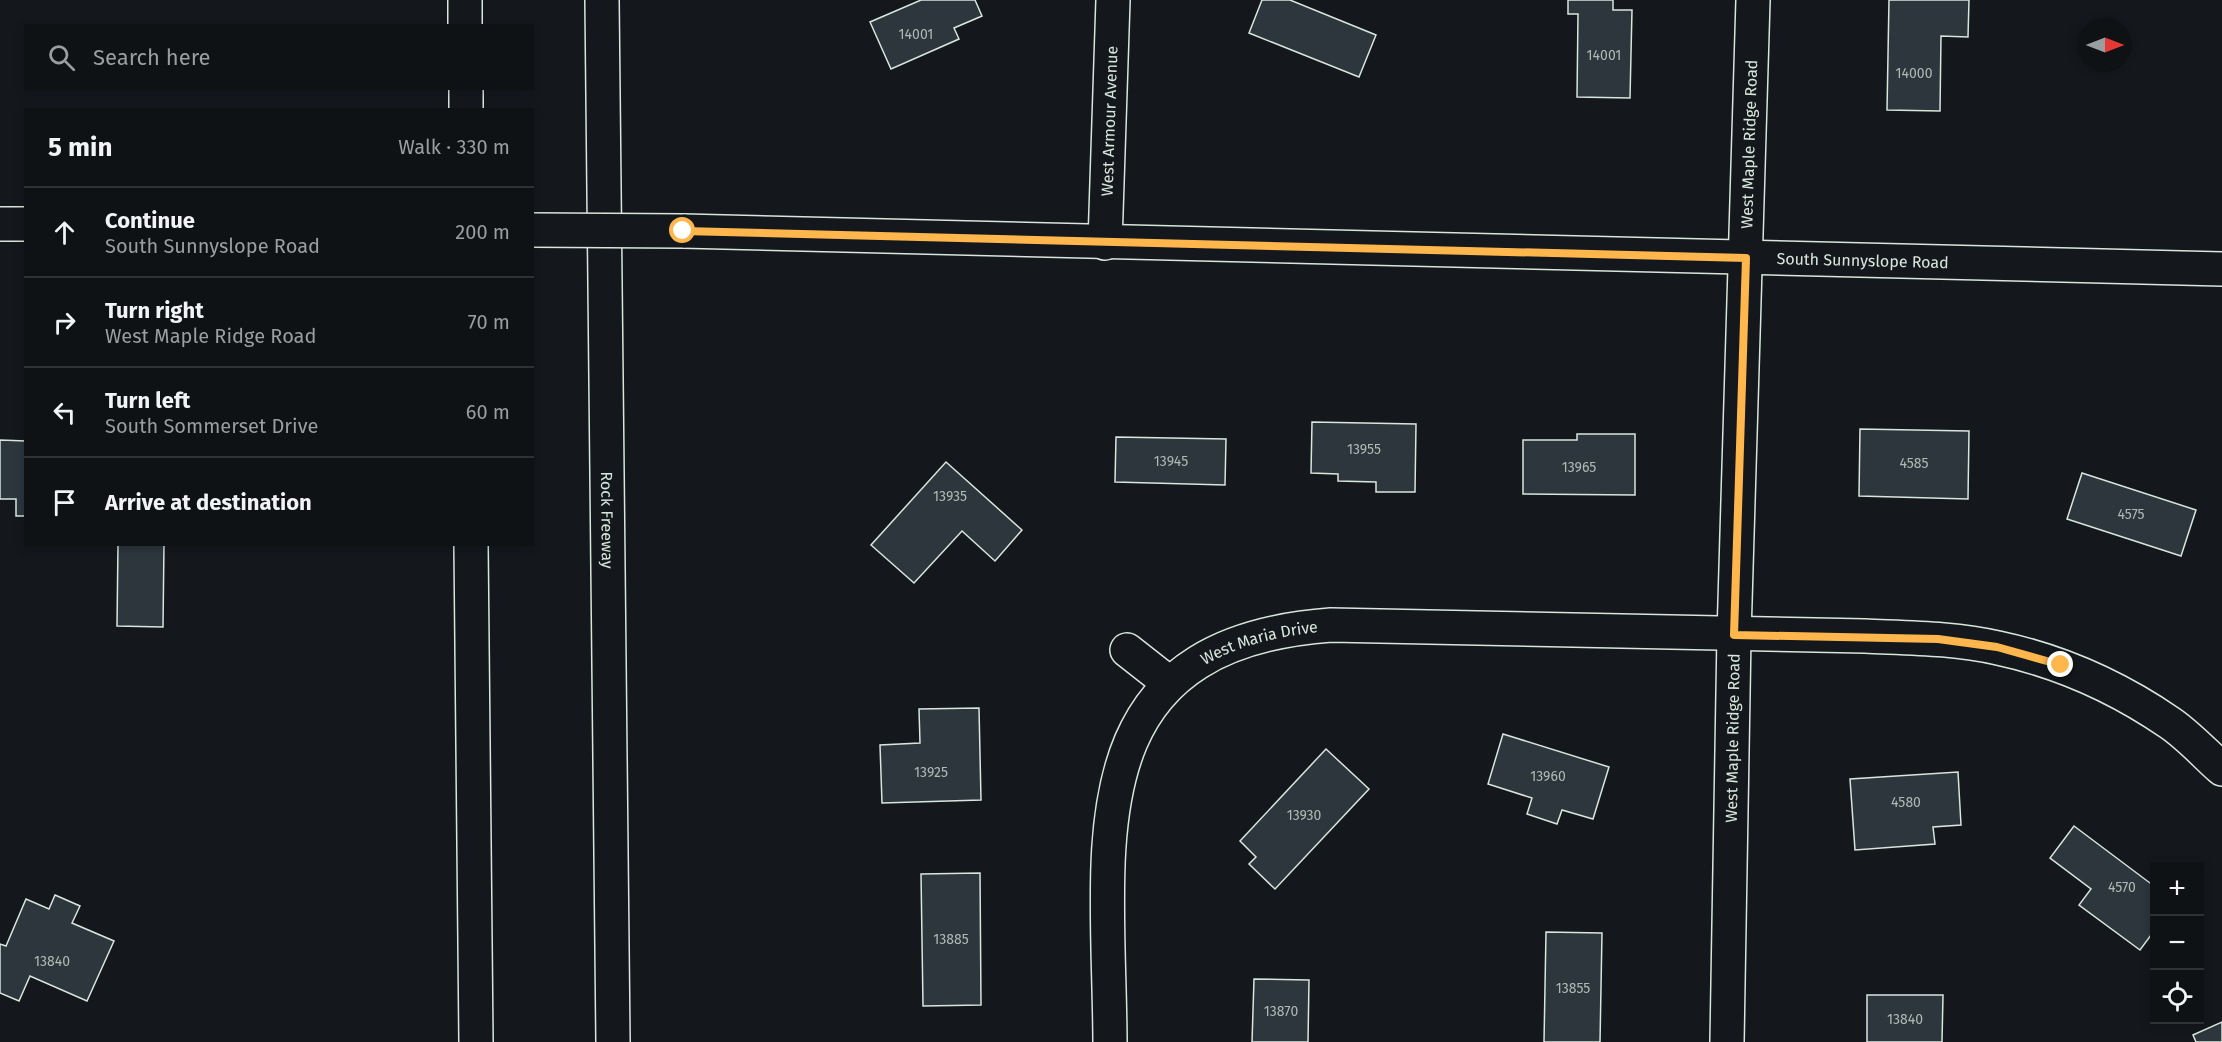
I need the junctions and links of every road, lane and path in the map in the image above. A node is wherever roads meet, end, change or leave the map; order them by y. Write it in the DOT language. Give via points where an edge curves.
graph roads {
  1 [pos="465,0"];
  2 [pos="602,0"];
  3 [pos="1113,0"];
  4 [pos="1753,0"];
  5 [pos="465,24"];
  6 [pos="466,90"];
  7 [pos="466,108"];
  8 [pos="0,224"];
  9 [pos="24,224"];
  10 [pos="534,230"];
  11 [pos="1104,243"];
  12 [pos="1746,258"];
  13 [pos="2222,269"];
  14 [pos="471,546"];
  15 [pos="1734,635"];
  16 [pos="1127,650"];
  17 [pos="1169,683"];
  18 [pos="2222,769"];
  19 [pos="476,1042"];
  20 [pos="613,1042"];
  21 [pos="1110,1042"];
  22 [pos="1727,1042"];
  1 -- 5 [label="main road"];
  2 -- 20 [label="main road, Rock Freeway"];
  3 -- 11 [label="main road, West Armour Avenue"];
  4 -- 12 [label="main road, West Maple Ridge Road"];
  6 -- 7 [label="main road"];
  8 -- 9 [label="main road"];
  10 -- 11 [label="main road, South Sunnyslope Road, bridge"];
  11 -- 12 [label="main road, South Sunnyslope Road"];
  12 -- 13 [label="main road, South Sunnyslope Road"];
  12 -- 15 [label="main road, West Maple Ridge Road"];
  14 -- 19 [label="main road"];
  15 -- 17 [label="main road, West Maria Drive" via="1331,625 1288,628 1230,645 1200,659"];
  15 -- 18 [label="main road, West Maria Drive" via="1938,639 2008,650 2061,665 2171,723"];
  15 -- 22 [label="main road, West Maple Ridge Road"];
  16 -- 17 [label="main road"];
  17 -- 21 [label="main road, West Maria Drive" via="1141,719 1124,757 1112,804"];
}
